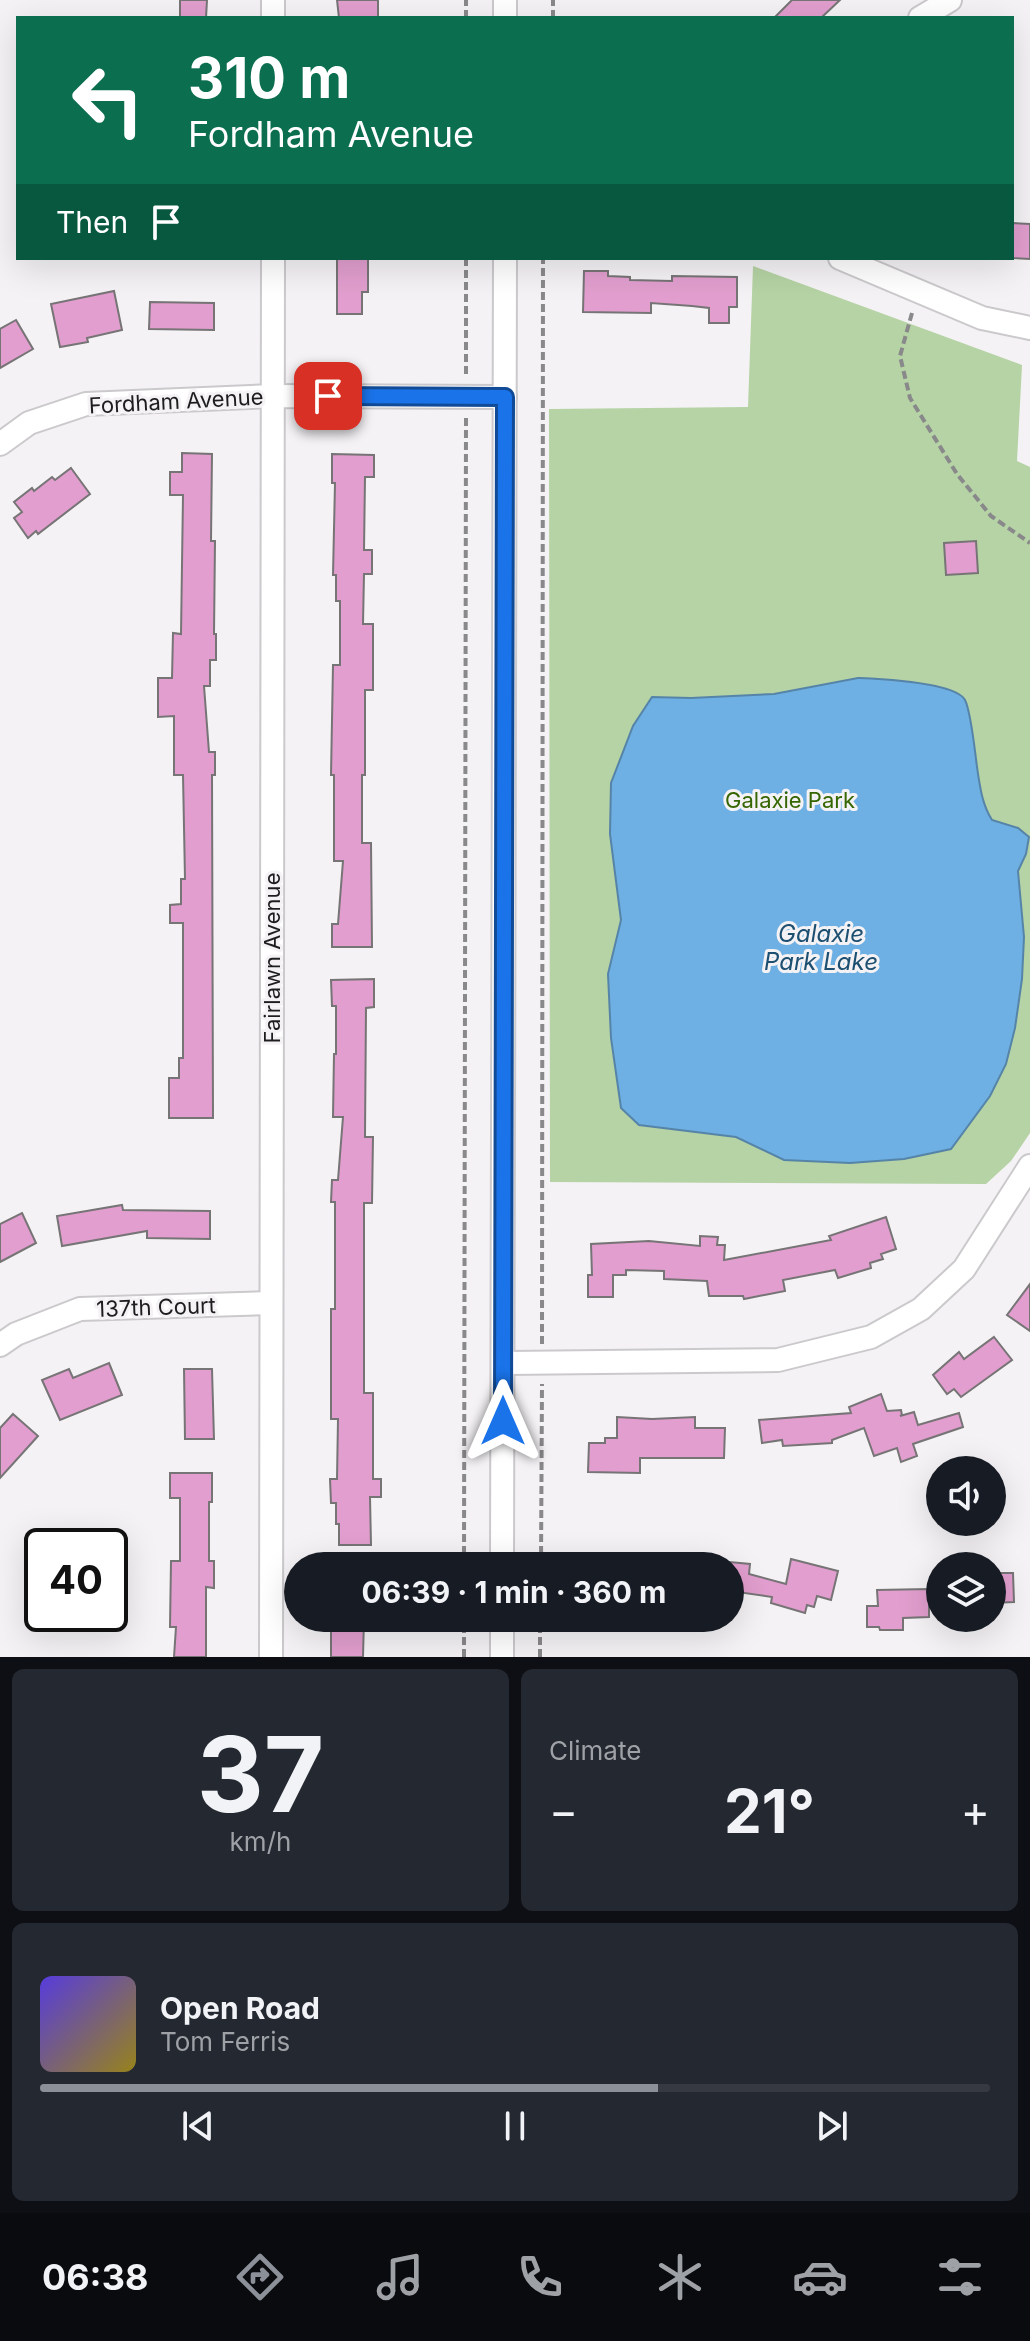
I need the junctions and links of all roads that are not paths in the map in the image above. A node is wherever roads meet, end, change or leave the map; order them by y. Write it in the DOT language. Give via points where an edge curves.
graph roads {
  1 [pos="950,0"];
  2 [pos="923,16"];
  3 [pos="273,260"];
  4 [pos="505,260"];
  5 [pos="845,260"];
  6 [pos="1030,328"];
  7 [pos="273,396"];
  8 [pos="505,397"];
  9 [pos="0,444"];
  10 [pos="1030,1166"];
  11 [pos="271,1303"];
  12 [pos="0,1345"];
  13 [pos="503,1363"];
  14 [pos="502,1552"];
  15 [pos="502,1632"];
  16 [pos="271,1657"];
  17 [pos="502,1657"];
  1 -- 2 [label="street"];
  3 -- 7 [label="street, Fairlawn Avenue"];
  4 -- 8 [label="street"];
  5 -- 6 [label="street" via="982,318"];
  7 -- 8 [label="street, Fordham Avenue"];
  7 -- 9 [label="street, Fordham Avenue" via="86,404 29,423"];
  7 -- 11 [label="street, Fairlawn Avenue"];
  8 -- 13 [label="street"];
  10 -- 13 [label="street" via="964,1269 921,1309 871,1337 778,1360"];
  11 -- 12 [label="street, 137th Court" via="80,1309"];
  11 -- 16 [label="street, Fairlawn Avenue"];
  13 -- 14 [label="street"];
  15 -- 17 [label="street"];
}
